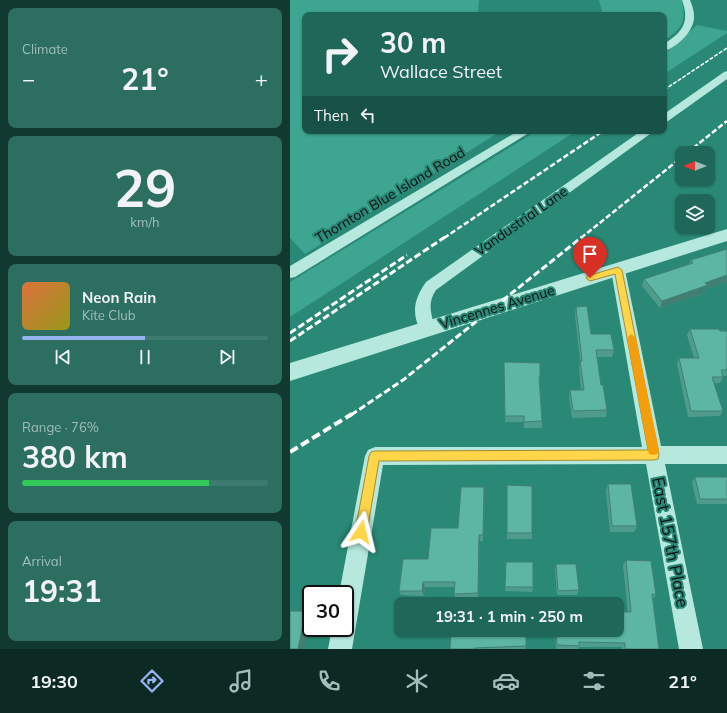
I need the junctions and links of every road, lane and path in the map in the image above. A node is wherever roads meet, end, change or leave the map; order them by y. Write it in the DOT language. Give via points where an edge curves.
graph roads {
  1 [pos="686,0"];
  2 [pos="667,46"];
  3 [pos="727,74"];
  4 [pos="667,117"];
  5 [pos="521,134"];
  6 [pos="644,134"];
  7 [pos="727,235"];
  8 [pos="618,270"];
  9 [pos="290,273"];
  10 [pos="427,328"];
  11 [pos="290,372"];
  12 [pos="654,455"];
  13 [pos="727,455"];
  14 [pos="352,585"];
  15 [pos="342,637"];
  16 [pos="340,649"];
  17 [pos="691,649"];
  1 -- 2 [label="street" via="690,8 687,28"];
  3 -- 4 [label="street"];
  5 -- 9 [label="street, Thornton Blue Island Road"];
  6 -- 10 [label="street, Vandustrial Lane" via="430,286 423,297 422,308"];
  7 -- 8 [label="street, Vincennes Avenue"];
  8 -- 10 [label="street, Vincennes Avenue"];
  8 -- 12 [label="street, East 157th Place"];
  10 -- 11 [label="street, Vincennes Avenue"];
  12 -- 13 [label="street"];
  12 -- 14 [label="street" via="375,456"];
  12 -- 17 [label="street, East 157th Place"];
  15 -- 16 [label="street"];
}
